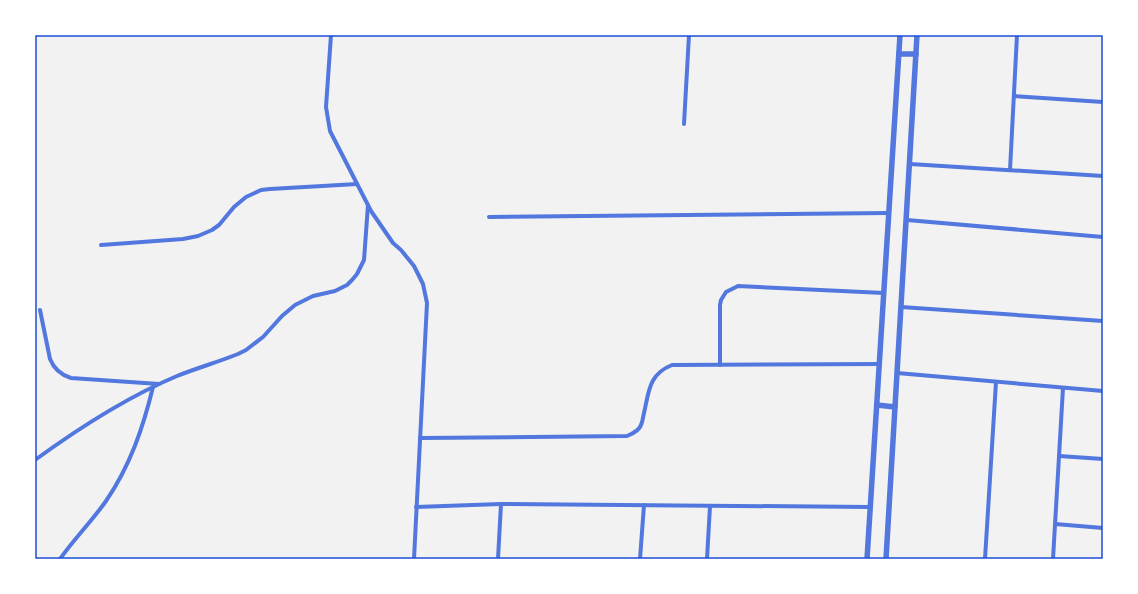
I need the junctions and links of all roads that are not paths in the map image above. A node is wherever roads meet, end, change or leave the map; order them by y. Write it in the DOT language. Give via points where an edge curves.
graph roads {
  1 [pos="331,35"];
  2 [pos="690,35"];
  3 [pos="900,35"];
  4 [pos="917,35"];
  5 [pos="1017,35"];
  6 [pos="899,54"];
  7 [pos="916,54"];
  8 [pos="1014,96"];
  9 [pos="1103,102"];
  10 [pos="684,124"];
  11 [pos="910,164"];
  12 [pos="1010,170"];
  13 [pos="1103,176"];
  14 [pos="357,184"];
  15 [pos="368,205"];
  16 [pos="889,213"];
  17 [pos="489,217"];
  18 [pos="907,220"];
  19 [pos="1103,238"];
  20 [pos="101,245"];
  21 [pos="884,293"];
  22 [pos="901,307"];
  23 [pos="40,310"];
  24 [pos="1103,322"];
  25 [pos="880,364"];
  26 [pos="720,365"];
  27 [pos="897,373"];
  28 [pos="996,382"];
  29 [pos="159,384"];
  30 [pos="153,387"];
  31 [pos="1063,388"];
  32 [pos="1103,391"];
  33 [pos="877,405"];
  34 [pos="895,407"];
  35 [pos="420,438"];
  36 [pos="1060,456"];
  37 [pos="1103,459"];
  38 [pos="35,460"];
  39 [pos="501,504"];
  40 [pos="644,505"];
  41 [pos="710,506"];
  42 [pos="416,507"];
  43 [pos="870,507"];
  44 [pos="1055,524"];
  45 [pos="1103,528"];
  46 [pos="60,559"];
  47 [pos="414,559"];
  48 [pos="498,559"];
  49 [pos="640,559"];
  50 [pos="707,559"];
  51 [pos="867,559"];
  52 [pos="886,559"];
  53 [pos="985,559"];
  54 [pos="1053,559"];
  1 -- 14 [label="street" via="326,103 328,123"];
  2 -- 10 [label="street"];
  3 -- 6 [label="street"];
  4 -- 7 [label="street"];
  5 -- 8 [label="street"];
  6 -- 7 [label="street"];
  6 -- 16 [label="street"];
  7 -- 11 [label="street"];
  8 -- 9 [label="street"];
  8 -- 12 [label="street"];
  11 -- 12 [label="street"];
  11 -- 18 [label="street"];
  12 -- 13 [label="street"];
  14 -- 15 [label="street"];
  14 -- 20 [label="street" via="261,190 240,202 219,225 198,236"];
  15 -- 29 [label="street" via="364,260 352,280 336,291 313,296 295,305 255,344 238,354"];
  15 -- 35 [label="street" via="393,244 414,266 425,294 427,303"];
  16 -- 17 [label="street"];
  16 -- 21 [label="street"];
  18 -- 19 [label="street"];
  18 -- 22 [label="street"];
  21 -- 25 [label="street"];
  21 -- 26 [label="street" via="738,286 723,296 720,305"];
  22 -- 24 [label="street"];
  22 -- 27 [label="street"];
  23 -- 29 [label="street" via="50,359 60,373 71,378"];
  25 -- 26 [label="street"];
  25 -- 33 [label="street"];
  26 -- 35 [label="street" via="672,365 658,372 650,386 641,425 627,436"];
  27 -- 28 [label="street"];
  27 -- 34 [label="street"];
  28 -- 31 [label="street"];
  28 -- 53 [label="street"];
  29 -- 30 [label="street"];
  30 -- 38 [label="street" via="102,415"];
  30 -- 46 [label="street" via="142,428 120,477 97,513"];
  31 -- 32 [label="street"];
  31 -- 36 [label="street"];
  33 -- 34 [label="street"];
  33 -- 43 [label="street"];
  34 -- 52 [label="street"];
  35 -- 42 [label="street"];
  36 -- 37 [label="street"];
  36 -- 44 [label="street"];
  39 -- 40 [label="street"];
  39 -- 42 [label="street"];
  39 -- 48 [label="street"];
  40 -- 41 [label="street"];
  40 -- 49 [label="street"];
  41 -- 43 [label="street"];
  41 -- 50 [label="street"];
  42 -- 47 [label="street"];
  43 -- 51 [label="street"];
  44 -- 45 [label="street"];
  44 -- 54 [label="street"];
}
